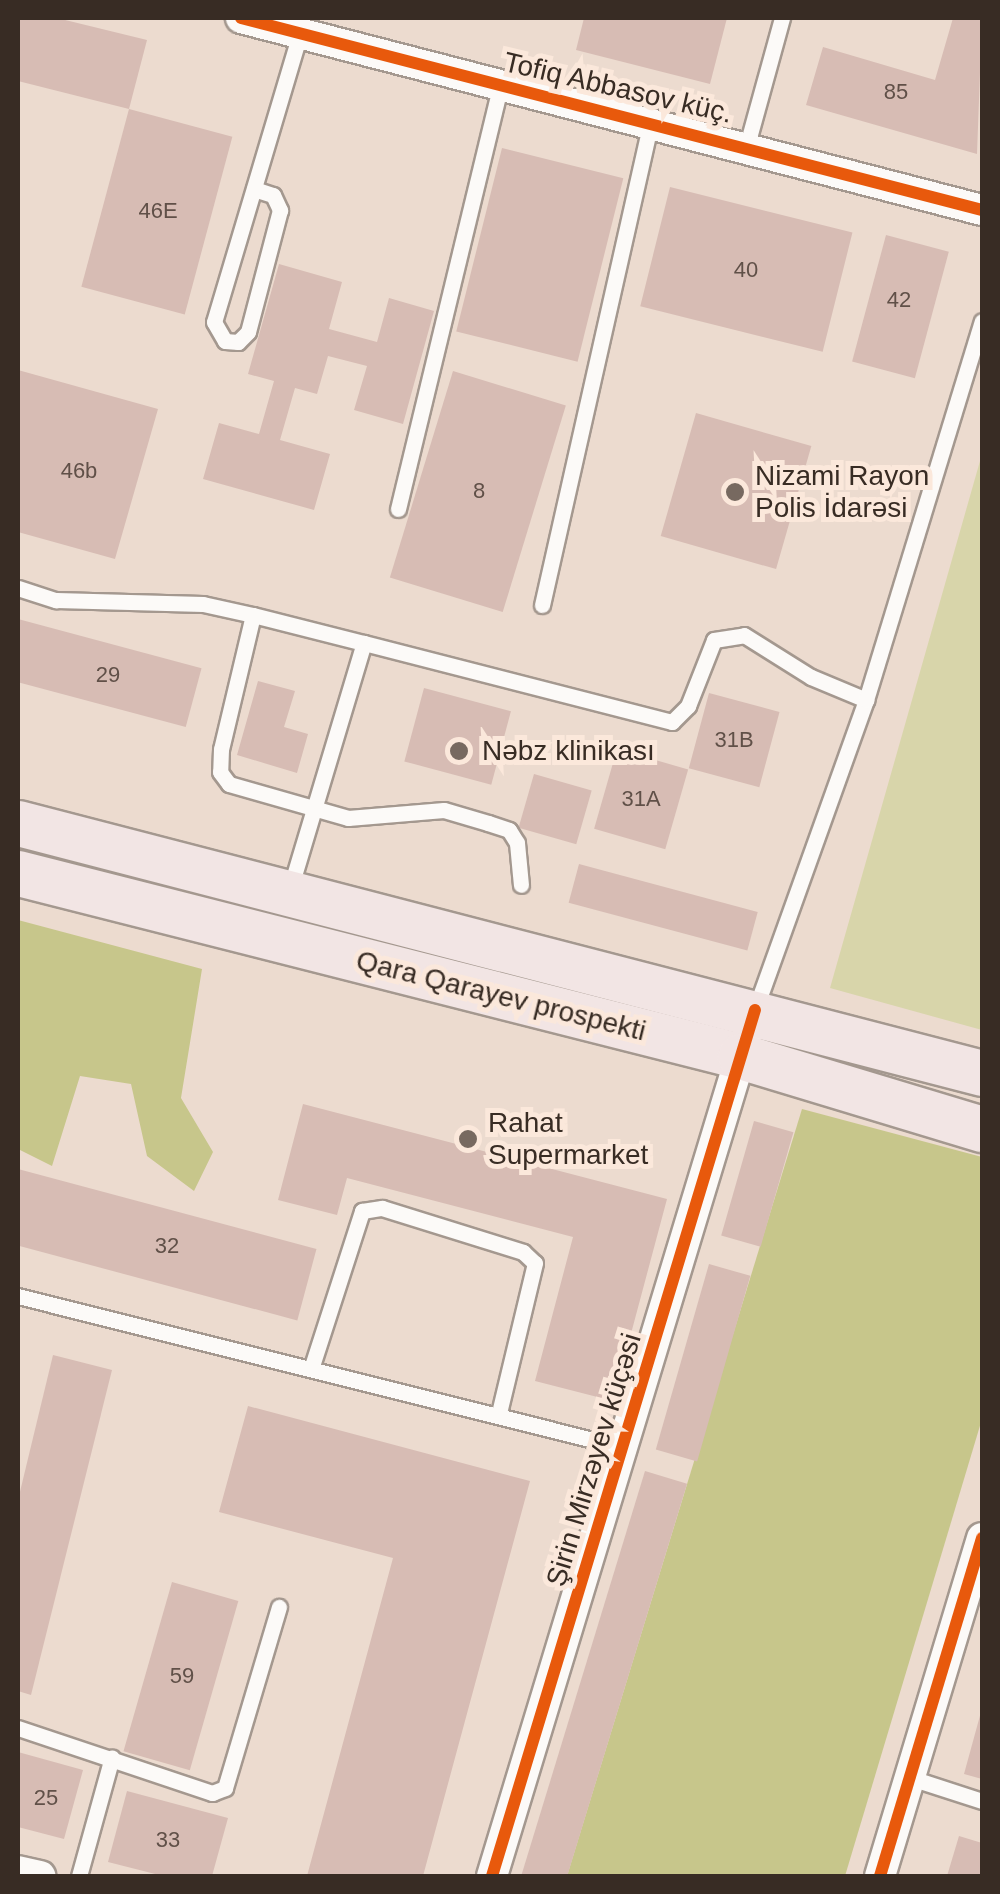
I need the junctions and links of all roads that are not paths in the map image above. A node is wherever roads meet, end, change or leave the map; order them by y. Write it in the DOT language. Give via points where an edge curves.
graph roads {
  1 [pos="241,18"];
  2 [pos="782,18"];
  3 [pos="300,33"];
  4 [pos="500,86"];
  5 [pos="651,122"];
  6 [pos="748,144"];
  7 [pos="254,189"];
  8 [pos="982,210"];
  9 [pos="982,322"];
  10 [pos="398,509"];
  11 [pos="18,588"];
  12 [pos="542,605"];
  13 [pos="253,615"];
  14 [pos="364,642"];
  15 [pos="866,700"];
  16 [pos="314,810"];
  17 [pos="18,823"];
  18 [pos="18,873"];
  19 [pos="521,884"];
  20 [pos="289,892"];
  21 [pos="755,1010"];
  22 [pos="740,1056"];
  23 [pos="982,1072"];
  24 [pos="982,1129"];
  25 [pos="18,1296"];
  26 [pos="312,1366"];
  27 [pos="499,1413"];
  28 [pos="626,1448"];
  29 [pos="982,1538"];
  30 [pos="279,1607"];
  31 [pos="18,1728"];
  32 [pos="112,1757"];
  33 [pos="911,1778"];
  34 [pos="982,1801"];
  35 [pos="18,1871"];
  36 [pos="40,1876"];
  37 [pos="79,1876"];
  38 [pos="492,1876"];
  39 [pos="880,1876"];
  1 -- 3 [label="street, Tofiq Abbasov küç."];
  2 -- 6 [label="lane"];
  3 -- 4 [label="street, Tofiq Abbasov küç."];
  3 -- 7 [label="lane"];
  4 -- 5 [label="street, Tofiq Abbasov küç."];
  4 -- 10 [label="lane"];
  5 -- 6 [label="street, Tofiq Abbasov küç."];
  5 -- 12 [label="lane"];
  6 -- 8 [label="street, Tofiq Abbasov küç."];
  7 -- 7 [label="lane" via="214,322 225,341 238,342 248,332 280,210 273,194"];
  9 -- 15 [label="lane"];
  11 -- 13 [label="lane" via="56,600 202,604"];
  13 -- 14 [label="lane"];
  13 -- 16 [label="lane" via="220,772 229,784"];
  14 -- 15 [label="lane" via="672,722 688,706 714,640 744,635 811,678"];
  14 -- 16 [label="lane"];
  15 -- 21 [label="lane"];
  16 -- 19 [label="lane" via="348,818 444,810 498,826 517,844"];
  16 -- 20 [label="lane"];
  17 -- 20 [label="main road, Qara Qarayev prospekti"];
  18 -- 22 [label="main road, Qara Qarayev prospekti"];
  20 -- 21 [label="main road, Qara Qarayev prospekti"];
  21 -- 22 [label="street, Şirin Mirzəyev küçəsi"];
  21 -- 23 [label="main road, Qara Qarayev prospekti"];
  22 -- 24 [label="main road, Qara Qarayev prospekti"];
  22 -- 28 [label="street, Şirin Mirzəyev küçəsi"];
  25 -- 26 [label="lane"];
  26 -- 27 [label="lane"];
  26 -- 27 [label="lane" via="362,1211 382,1208 523,1252 535,1264"];
  27 -- 28 [label="lane"];
  28 -- 38 [label="street, Şirin Mirzəyev küçəsi"];
  29 -- 33 [label="street"];
  30 -- 32 [label="lane" via="225,1788 212,1792"];
  31 -- 32 [label="lane"];
  32 -- 37 [label="lane"];
  33 -- 34 [label="lane"];
  33 -- 39 [label="street"];
  35 -- 36 [label="street"];
}
